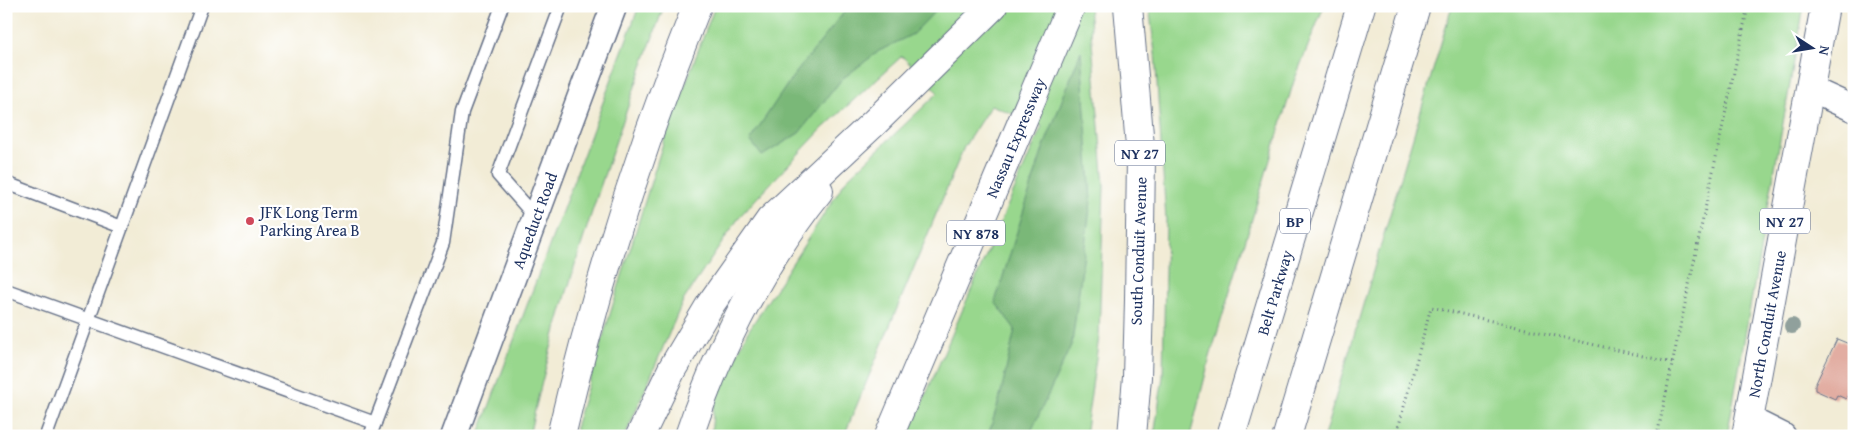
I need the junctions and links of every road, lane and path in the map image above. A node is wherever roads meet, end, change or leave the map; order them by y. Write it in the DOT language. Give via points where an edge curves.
graph roads {
  1 [pos="202,6"];
  2 [pos="502,6"];
  3 [pos="561,6"];
  4 [pos="614,6"];
  5 [pos="697,6"];
  6 [pos="992,6"];
  7 [pos="1071,6"];
  8 [pos="1128,6"];
  9 [pos="1361,6"];
  10 [pos="1416,6"];
  11 [pos="1748,6"];
  12 [pos="1824,6"];
  13 [pos="1810,88"];
  14 [pos="1854,109"];
  15 [pos="875,122"];
  16 [pos="6,183"];
  17 [pos="536,218"];
  18 [pos="1350,221"];
  19 [pos="122,227"];
  20 [pos="6,290"];
  21 [pos="1139,300"];
  22 [pos="88,319"];
  23 [pos="1673,363"];
  24 [pos="375,423"];
  25 [pos="1747,428"];
  26 [pos="6,429"];
  27 [pos="25,436"];
  28 [pos="46,436"];
  29 [pos="370,436"];
  30 [pos="454,436"];
  31 [pos="561,436"];
  32 [pos="640,436"];
  33 [pos="689,436"];
  34 [pos="889,436"];
  35 [pos="1122,436"];
  36 [pos="1132,436"];
  37 [pos="1231,436"];
  38 [pos="1286,436"];
  39 [pos="1306,436"];
  40 [pos="1396,436"];
  41 [pos="1657,436"];
  42 [pos="1783,436"];
  1 -- 19 [label="lane"];
  2 -- 24 [label="lane" via="462,112 443,242"];
  3 -- 17 [label="lane" via="498,174"];
  4 -- 17 [label="street, Aqueduct Road"];
  5 -- 31 [label="main road" via="621,220"];
  6 -- 15 [label="main road"];
  7 -- 34 [label="main road, Nassau Expressway / NY 878"];
  8 -- 21 [label="main road, South Conduit Avenue / NY 27" via="1141,158"];
  9 -- 37 [label="main road, Belt Parkway / BP"];
  10 -- 18 [label="main road"];
  11 -- 23 [label="path"];
  12 -- 13 [label="main road, North Conduit Avenue / NY 27"];
  13 -- 14 [label="street"];
  13 -- 25 [label="main road, North Conduit Avenue / NY 27"];
  15 -- 32 [label="main road" via="770,220 750,246 692,334"];
  15 -- 33 [label="main road" via="809,203 777,252 722,352"];
  16 -- 19 [label="lane"];
  17 -- 30 [label="street, Aqueduct Road"];
  18 -- 38 [label="main road"];
  18 -- 39 [label="main road"];
  19 -- 22 [label="lane"];
  20 -- 22 [label="lane"];
  21 -- 35 [label="main road, South Conduit Avenue / NY 27"];
  21 -- 36 [label="main road"];
  22 -- 24 [label="lane"];
  22 -- 28 [label="lane"];
  23 -- 40 [label="path" via="1431,307"];
  23 -- 41 [label="path"];
  24 -- 29 [label="lane"];
  25 -- 42 [label="street"];
  26 -- 27 [label="path"];
}
